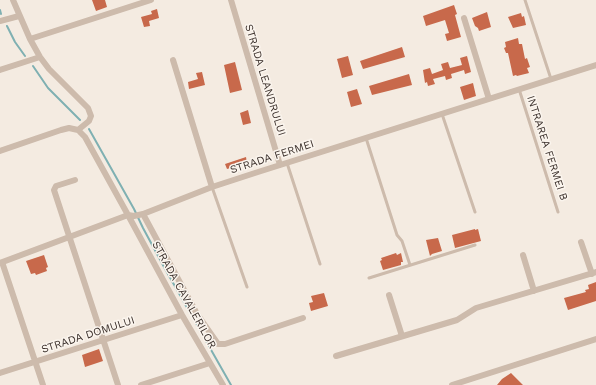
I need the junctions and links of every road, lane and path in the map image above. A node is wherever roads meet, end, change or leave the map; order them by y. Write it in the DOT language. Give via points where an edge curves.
graph roads {
  1 [pos="13,0"];
  2 [pos="152,0"];
  3 [pos="231,0"];
  4 [pos="525,0"];
  5 [pos="19,16"];
  6 [pos="464,18"];
  7 [pos="0,21"];
  8 [pos="30,39"];
  9 [pos="40,57"];
  10 [pos="173,60"];
  11 [pos="596,65"];
  12 [pos="0,70"];
  13 [pos="551,79"];
  14 [pos="520,89"];
  15 [pos="489,99"];
  16 [pos="442,114"];
  17 [pos="78,130"];
  18 [pos="366,138"];
  19 [pos="0,151"];
  20 [pos="287,163"];
  21 [pos="280,165"];
  22 [pos="76,180"];
  23 [pos="212,187"];
  24 [pos="475,212"];
  25 [pos="558,212"];
  26 [pos="143,214"];
  27 [pos="131,215"];
  28 [pos="70,237"];
  29 [pos="581,242"];
  30 [pos="475,245"];
  31 [pos="522,254"];
  32 [pos="1,262"];
  33 [pos="320,264"];
  34 [pos="410,265"];
  35 [pos="594,273"];
  36 [pos="369,278"];
  37 [pos="247,287"];
  38 [pos="534,291"];
  39 [pos="389,295"];
  40 [pos="182,315"];
  41 [pos="303,318"];
  42 [pos="402,336"];
  43 [pos="596,339"];
  44 [pos="104,340"];
  45 [pos="336,356"];
  46 [pos="36,362"];
  47 [pos="210,363"];
  48 [pos="0,373"];
  49 [pos="43,385"];
  50 [pos="118,385"];
  51 [pos="142,385"];
  52 [pos="222,385"];
  53 [pos="452,385"];
  1 -- 5 [label="street"];
  2 -- 8 [label="street"];
  3 -- 21 [label="street, STRADA LEANDRULUI"];
  4 -- 13 [label="lane"];
  5 -- 7 [label="street"];
  5 -- 8 [label="street"];
  6 -- 15 [label="street"];
  8 -- 9 [label="street"];
  9 -- 12 [label="street"];
  9 -- 17 [label="street" via="88,108 91,116 89,121"];
  10 -- 23 [label="street"];
  11 -- 13 [label="street, STRADA FERMEI"];
  13 -- 14 [label="street, STRADA FERMEI"];
  14 -- 15 [label="street, STRADA FERMEI"];
  14 -- 25 [label="lane, INTRAREA FERMEI B"];
  15 -- 16 [label="street, STRADA FERMEI"];
  16 -- 18 [label="street, STRADA FERMEI"];
  16 -- 24 [label="lane"];
  17 -- 19 [label="street" via="61,130"];
  17 -- 27 [label="street" via="85,137"];
  18 -- 20 [label="street, STRADA FERMEI"];
  18 -- 34 [label="lane" via="397,235 402,241"];
  20 -- 21 [label="street, STRADA FERMEI"];
  20 -- 33 [label="lane"];
  21 -- 23 [label="street, STRADA FERMEI"];
  22 -- 28 [label="street" via="56,186 54,190"];
  23 -- 26 [label="street, STRADA FERMEI"];
  23 -- 37 [label="lane"];
  26 -- 27 [label="street, STRADA FERMEI"];
  26 -- 41 [label="street" via="197,314 218,344 225,344"];
  27 -- 28 [label="street, STRADA FERMEI"];
  27 -- 40 [label="street, STRADA CAVALERILOR"];
  28 -- 32 [label="street, STRADA FERMEI"];
  28 -- 44 [label="street"];
  29 -- 35 [label="street"];
  30 -- 34 [label="lane"];
  31 -- 38 [label="street"];
  32 -- 46 [label="street"];
  34 -- 36 [label="lane"];
  35 -- 38 [label="street"];
  38 -- 42 [label="street" via="476,308 457,320"];
  39 -- 42 [label="street"];
  40 -- 44 [label="street, STRADA DOMULUI"];
  40 -- 47 [label="street, STRADA CAVALERILOR"];
  42 -- 45 [label="street"];
  43 -- 53 [label="street"];
  44 -- 46 [label="street, STRADA DOMULUI"];
  44 -- 50 [label="street"];
  46 -- 48 [label="street, STRADA DOMULUI"];
  46 -- 49 [label="street"];
  47 -- 51 [label="street"];
  47 -- 52 [label="street, STRADA CAVALERILOR"];
}
